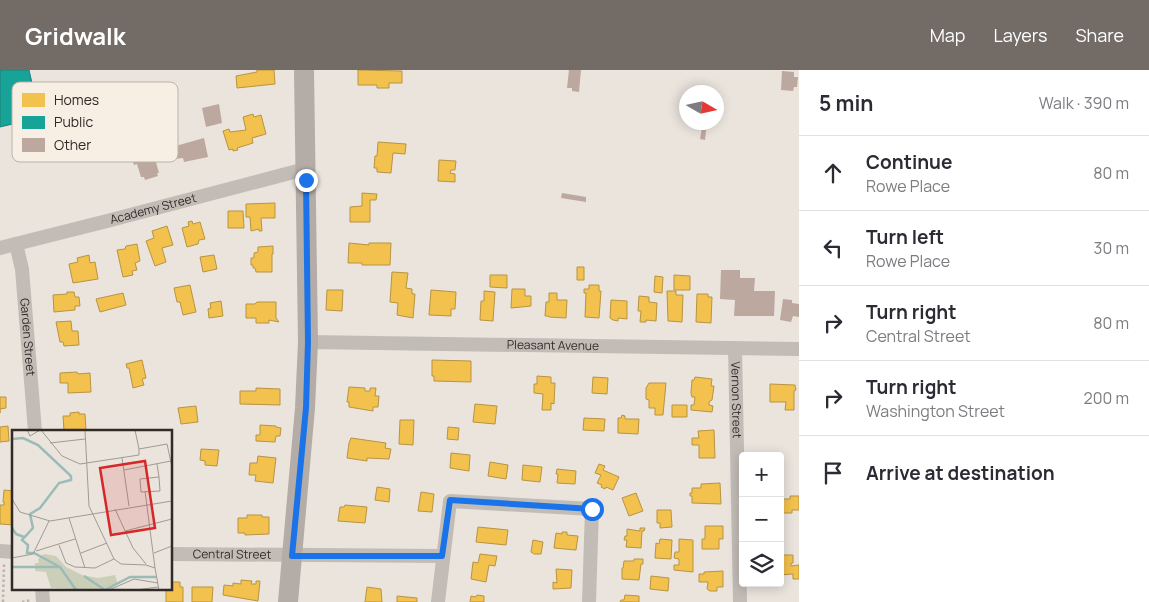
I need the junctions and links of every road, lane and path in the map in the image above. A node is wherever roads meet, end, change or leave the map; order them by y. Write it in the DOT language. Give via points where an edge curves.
graph roads {
  1 [pos="304,70"];
  2 [pos="305,169"];
  3 [pos="16,244"];
  4 [pos="0,248"];
  5 [pos="308,342"];
  6 [pos="735,348"];
  7 [pos="799,349"];
  8 [pos="35,430"];
  9 [pos="172,554"];
  10 [pos="292,556"];
  11 [pos="442,556"];
  12 [pos="2,558"];
  13 [pos="2,583"];
  14 [pos="1,590"];
  15 [pos="37,601"];
  16 [pos="2,602"];
  17 [pos="22,602"];
  18 [pos="288,602"];
  19 [pos="438,602"];
  20 [pos="589,602"];
  21 [pos="740,602"];
  1 -- 2 [label="main road"];
  2 -- 3 [label="street, Academy Street"];
  2 -- 5 [label="main road"];
  3 -- 4 [label="street, Academy Street"];
  3 -- 8 [label="street, Garden Street" via="22,269"];
  5 -- 6 [label="street, Pleasant Avenue"];
  5 -- 10 [label="main road" via="306,408"];
  6 -- 7 [label="street, Pleasant Avenue"];
  6 -- 21 [label="street, Vernon Street"];
  9 -- 10 [label="street, Central Street"];
  10 -- 11 [label="street, Central Street"];
  10 -- 18 [label="main road"];
  11 -- 19 [label="street"];
  11 -- 20 [label="street" via="450,500 592,509"];
  12 -- 13 [label="path"];
  13 -- 14 [label="path"];
  14 -- 16 [label="path"];
  15 -- 17 [label="path"];
}
